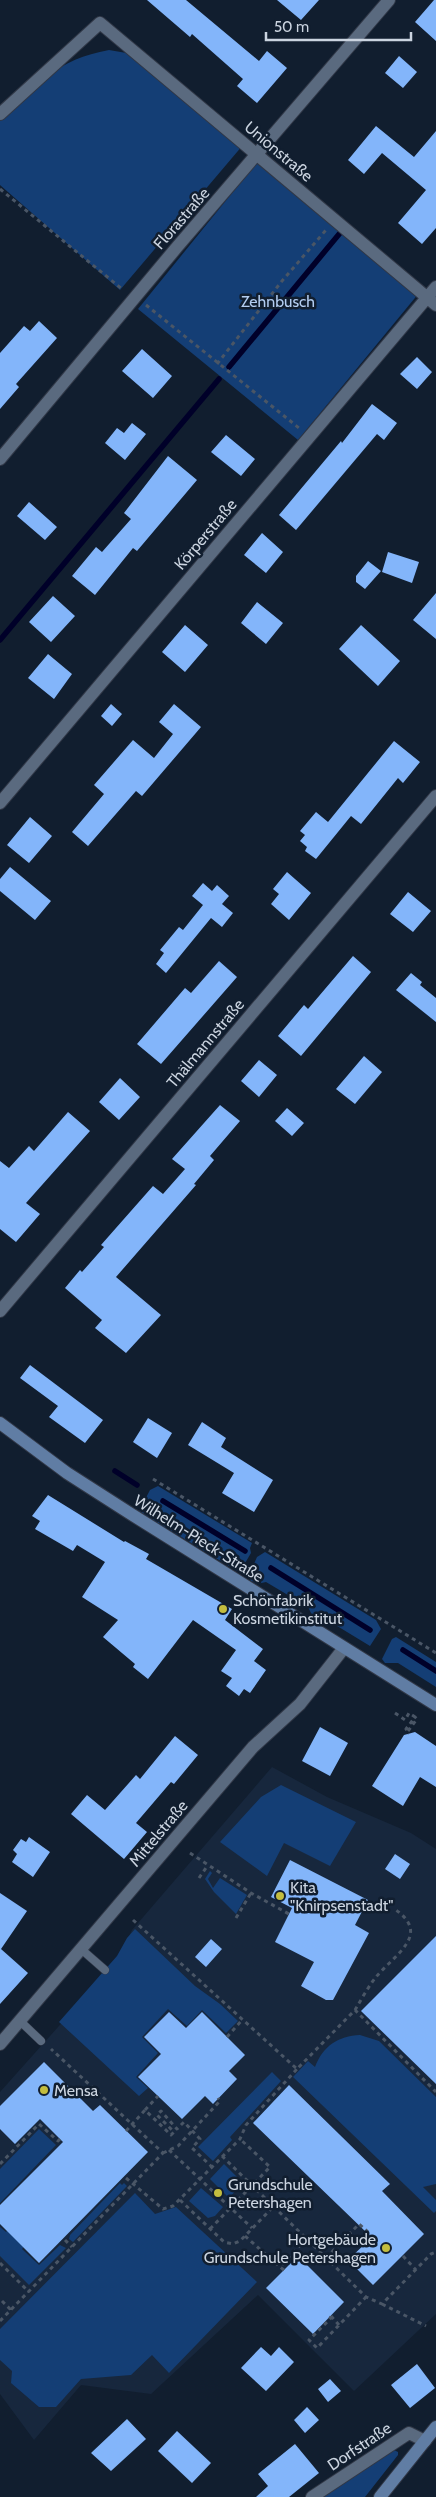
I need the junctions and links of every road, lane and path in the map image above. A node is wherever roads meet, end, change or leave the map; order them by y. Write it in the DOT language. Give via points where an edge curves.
graph roads {
  1 [pos="390,0"];
  2 [pos="0,114"];
  3 [pos="259,154"];
  4 [pos="0,190"];
  5 [pos="336,219"];
  6 [pos="436,287"];
  7 [pos="136,297"];
  8 [pos="432,301"];
  9 [pos="217,364"];
  10 [pos="309,436"];
  11 [pos="0,459"];
  12 [pos="436,796"];
  13 [pos="0,803"];
  14 [pos="0,1311"];
  15 [pos="0,1423"];
  16 [pos="153,1480"];
  17 [pos="344,1648"];
  18 [pos="436,1653"];
  19 [pos="436,1706"];
  20 [pos="395,1713"];
  21 [pos="409,1732"];
  22 [pos="190,1853"];
  23 [pos="208,1865"];
  24 [pos="199,1878"];
  25 [pos="251,1893"];
  26 [pos="393,1908"];
  27 [pos="288,1914"];
  28 [pos="236,1918"];
  29 [pos="133,1920"];
  30 [pos="81,1949"];
  31 [pos="105,1970"];
  32 [pos="354,2010"];
  33 [pos="243,2019"];
  34 [pos="20,2021"];
  35 [pos="227,2037"];
  36 [pos="42,2041"];
  37 [pos="0,2044"];
  38 [pos="297,2069"];
  39 [pos="436,2092"];
  40 [pos="158,2096"];
  41 [pos="218,2098"];
  42 [pos="145,2110"];
  43 [pos="132,2124"];
  44 [pos="126,2131"];
  45 [pos="192,2131"];
  46 [pos="240,2139"];
  47 [pos="60,2142"];
  48 [pos="169,2150"];
  49 [pos="163,2153"];
  50 [pos="222,2156"];
  51 [pos="0,2164"];
  52 [pos="212,2167"];
  53 [pos="126,2178"];
  54 [pos="201,2179"];
  55 [pos="133,2184"];
  56 [pos="252,2186"];
  57 [pos="180,2200"];
  58 [pos="273,2207"];
  59 [pos="232,2208"];
  60 [pos="252,2228"];
  61 [pos="210,2229"];
  62 [pos="368,2232"];
  63 [pos="244,2236"];
  64 [pos="306,2239"];
  65 [pos="65,2240"];
  66 [pos="72,2247"];
  67 [pos="436,2252"];
  68 [pos="403,2256"];
  69 [pos="326,2258"];
  70 [pos="0,2263"];
  71 [pos="280,2267"];
  72 [pos="284,2270"];
  73 [pos="416,2270"];
  74 [pos="29,2292"];
  75 [pos="366,2297"];
  76 [pos="2,2301"];
  77 [pos="382,2304"];
  78 [pos="11,2310"];
  79 [pos="0,2320"];
  80 [pos="339,2325"];
  81 [pos="426,2326"];
  82 [pos="436,2427"];
  83 [pos="425,2441"];
  84 [pos="312,2497"];
  85 [pos="380,2497"];
  1 -- 3 [label="street, Florastraße"];
  2 -- 3 [label="street, Unionstraße" via="100,23"];
  3 -- 5 [label="street, Unionstraße"];
  3 -- 7 [label="street, Florastraße"];
  4 -- 7 [label="path"];
  5 -- 8 [label="street, Unionstraße"];
  5 -- 9 [label="path"];
  6 -- 8 [label="street, Körperstraße"];
  7 -- 9 [label="path"];
  7 -- 11 [label="street, Florastraße"];
  8 -- 10 [label="street, Körperstraße"];
  9 -- 10 [label="path"];
  10 -- 13 [label="street, Körperstraße"];
  12 -- 14 [label="street, Thälmannstraße"];
  15 -- 17 [label="street, Wilhelm-Pieck-Straße" via="102,1496"];
  16 -- 18 [label="path"];
  17 -- 19 [label="street, Wilhelm-Pieck-Straße"];
  17 -- 30 [label="street, Mittelstraße" via="300,1704 253,1747"];
  20 -- 21 [label="path" via="405,1720 410,1713 415,1717 406,1730"];
  22 -- 23 [label="path"];
  23 -- 24 [label="path"];
  23 -- 25 [label="path"];
  25 -- 27 [label="path"];
  25 -- 28 [label="path"];
  26 -- 32 [label="path" via="405,1916 411,1927 410,1941 375,1978"];
  29 -- 33 [label="path"];
  30 -- 31 [label="lane"];
  30 -- 34 [label="street, Mittelstraße"];
  32 -- 38 [label="path"];
  32 -- 39 [label="path"];
  33 -- 35 [label="path"];
  33 -- 38 [label="path"];
  34 -- 36 [label="lane"];
  34 -- 37 [label="street, Mittelstraße"];
  36 -- 43 [label="path"];
  38 -- 46 [label="path" via="246,2125"];
  40 -- 42 [label="path"];
  41 -- 45 [label="path" via="220,2101"];
  42 -- 43 [label="path"];
  42 -- 45 [label="path" via="171,2135 174,2132 157,2115 160,2111 177,2129 184,2122"];
  43 -- 44 [label="path"];
  43 -- 49 [label="path"];
  45 -- 48 [label="path" via="178,2146"];
  45 -- 52 [label="path" via="200,2139 192,2148"];
  46 -- 50 [label="path"];
  46 -- 56 [label="path" via="270,2167"];
  47 -- 51 [label="path" via="39,2124"];
  48 -- 49 [label="path"];
  48 -- 54 [label="path"];
  49 -- 55 [label="path"];
  50 -- 52 [label="path"];
  50 -- 56 [label="path"];
  52 -- 54 [label="path"];
  53 -- 55 [label="path"];
  54 -- 57 [label="path"];
  54 -- 59 [label="path"];
  55 -- 57 [label="path" via="163,2209"];
  55 -- 66 [label="path"];
  56 -- 58 [label="path"];
  56 -- 59 [label="path"];
  57 -- 61 [label="path"];
  58 -- 60 [label="path"];
  58 -- 64 [label="path"];
  59 -- 60 [label="path"];
  59 -- 61 [label="path"];
  60 -- 63 [label="path"];
  61 -- 63 [label="path" via="224,2242 233,2244"];
  62 -- 69 [label="path" via="359,2224"];
  63 -- 71 [label="path"];
  64 -- 69 [label="path"];
  64 -- 71 [label="path"];
  65 -- 66 [label="path"];
  66 -- 74 [label="path"];
  67 -- 73 [label="path"];
  68 -- 73 [label="path"];
  69 -- 75 [label="path"];
  70 -- 74 [label="path"];
  71 -- 72 [label="path"];
  73 -- 77 [label="path"];
  74 -- 78 [label="path"];
  75 -- 77 [label="path"];
  75 -- 80 [label="path"];
  76 -- 78 [label="path"];
  77 -- 81 [label="path"];
  78 -- 79 [label="path"];
  80 -- 80 [label="path" via="317,2348 309,2340 330,2316"];
  82 -- 83 [label="street"];
  83 -- 84 [label="street, Dorfstraße" via="409,2433"];
  83 -- 85 [label="street"];
}
